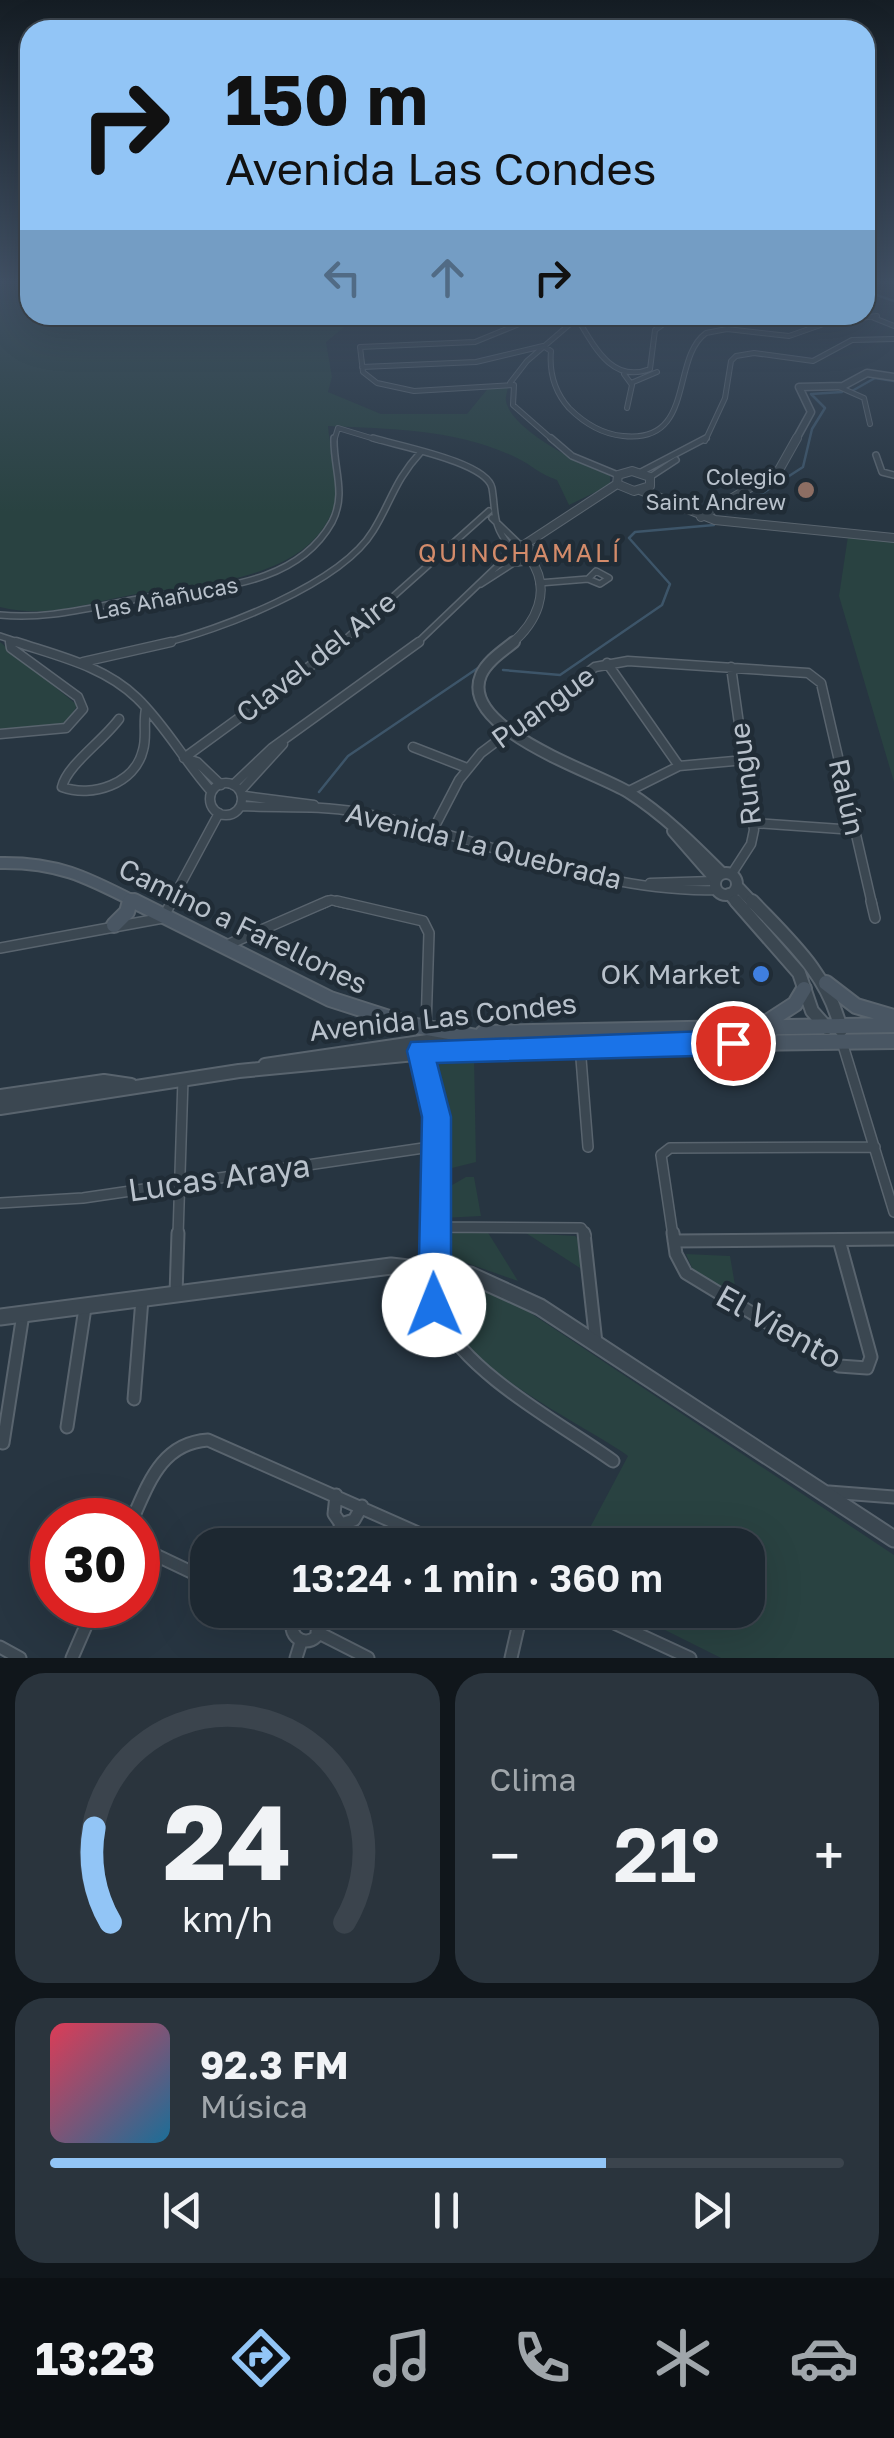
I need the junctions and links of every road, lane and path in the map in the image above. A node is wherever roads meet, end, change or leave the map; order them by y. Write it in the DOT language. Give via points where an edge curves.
graph roads {
  1 [pos="360,357"];
  2 [pos="494,357"];
  3 [pos="534,357"];
  4 [pos="549,357"];
  5 [pos="605,357"];
  6 [pos="649,357"];
  7 [pos="689,357"];
  8 [pos="734,357"];
  9 [pos="793,357"];
  10 [pos="822,357"];
  11 [pos="362,367"];
  12 [pos="657,372"];
  13 [pos="624,374"];
  14 [pos="894,377"];
  15 [pos="510,383"];
  16 [pos="631,383"];
  17 [pos="839,387"];
  18 [pos="627,408"];
  19 [pos="870,424"];
  20 [pos="420,453"];
  21 [pos="876,454"];
  22 [pos="679,457"];
  23 [pos="641,472"];
  24 [pos="894,475"];
  25 [pos="622,480"];
  26 [pos="650,482"];
  27 [pos="640,490"];
  28 [pos="491,514"];
  29 [pos="703,516"];
  30 [pos="894,538"];
  31 [pos="522,546"];
  32 [pos="519,560"];
  33 [pos="588,578"];
  34 [pos="539,583"];
  35 [pos="0,615"];
  36 [pos="4,638"];
  37 [pos="83,662"];
  38 [pos="606,664"];
  39 [pos="732,668"];
  40 [pos="816,677"];
  41 [pos="146,709"];
  42 [pos="119,719"];
  43 [pos="509,731"];
  44 [pos="0,734"];
  45 [pos="414,747"];
  46 [pos="184,758"];
  47 [pos="745,760"];
  48 [pos="679,766"];
  49 [pos="467,768"];
  50 [pos="221,786"];
  51 [pos="211,791"];
  52 [pos="627,792"];
  53 [pos="240,794"];
  54 [pos="219,813"];
  55 [pos="754,823"];
  56 [pos="433,830"];
  57 [pos="855,830"];
  58 [pos="0,863"];
  59 [pos="724,883"];
  60 [pos="130,901"];
  61 [pos="163,918"];
  62 [pos="875,918"];
  63 [pos="114,924"];
  64 [pos="223,946"];
  65 [pos="0,948"];
  66 [pos="821,978"];
  67 [pos="804,986"];
  68 [pos="894,1018"];
  69 [pos="894,1025"];
  70 [pos="761,1026"];
  71 [pos="824,1026"];
  72 [pos="840,1026"];
  73 [pos="426,1027"];
  74 [pos="469,1035"];
  75 [pos="894,1041"];
  76 [pos="842,1042"];
  77 [pos="580,1044"];
  78 [pos="525,1046"];
  79 [pos="421,1047"];
  80 [pos="183,1079"];
  81 [pos="132,1086"];
  82 [pos="0,1096"];
  83 [pos="0,1108"];
  84 [pos="437,1146"];
  85 [pos="588,1146"];
  86 [pos="875,1147"];
  87 [pos="180,1184"];
  88 [pos="0,1204"];
  89 [pos="894,1212"];
  90 [pos="436,1227"];
  91 [pos="894,1239"];
  92 [pos="840,1240"];
  93 [pos="674,1242"];
  94 [pos="433,1267"];
  95 [pos="176,1294"];
  96 [pos="142,1299"];
  97 [pos="86,1306"];
  98 [pos="23,1314"];
  99 [pos="0,1318"];
  100 [pos="596,1343"];
  101 [pos="134,1400"];
  102 [pos="67,1427"];
  103 [pos="2,1442"];
  104 [pos="613,1460"];
  105 [pos="820,1492"];
  106 [pos="336,1495"];
  107 [pos="894,1497"];
  108 [pos="143,1498"];
  109 [pos="362,1506"];
  110 [pos="341,1524"];
  111 [pos="340,1528"];
  112 [pos="409,1528"];
  113 [pos="894,1538"];
  114 [pos="160,1562"];
  115 [pos="190,1573"];
  116 [pos="85,1628"];
  117 [pos="295,1628"];
  118 [pos="317,1628"];
  119 [pos="518,1628"];
  120 [pos="625,1628"];
  121 [pos="317,1632"];
  122 [pos="301,1642"];
  123 [pos="0,1647"];
  124 [pos="20,1658"];
  125 [pos="72,1658"];
  126 [pos="296,1658"];
  127 [pos="368,1658"];
  128 [pos="511,1658"];
  129 [pos="690,1658"];
  1 -- 11 [label="street"];
  2 -- 11 [label="street"];
  3 -- 15 [label="street"];
  4 -- 7 [label="street" via="548,371 563,403 600,430 630,437 655,430 679,400"];
  5 -- 13 [label="street"];
  6 -- 13 [label="street" via="648,370"];
  8 -- 22 [label="street" via="709,435"];
  9 -- 10 [label="street"];
  11 -- 15 [label="street" via="369,379 392,388"];
  12 -- 16 [label="street"];
  13 -- 16 [label="street"];
  14 -- 17 [label="street" via="867,373"];
  15 -- 25 [label="street" via="517,412 565,450"];
  16 -- 18 [label="street"];
  17 -- 19 [label="street" via="864,398"];
  17 -- 29 [label="street" via="798,387 811,412 786,463"];
  20 -- 28 [label="street" via="481,470 492,486"];
  20 -- 35 [label="street, Las Añañucas" via="338,428 334,448 344,490 312,545 282,566 222,590 136,599 61,617"];
  20 -- 37 [label="street" via="398,476 367,539 316,582 213,632"];
  21 -- 24 [label="street" via="882,472"];
  22 -- 23 [label="street"];
  22 -- 26 [label="street"];
  23 -- 25 [label="street"];
  23 -- 26 [label="street"];
  25 -- 27 [label="street"];
  25 -- 31 [label="street"];
  26 -- 27 [label="street"];
  26 -- 29 [label="street"];
  27 -- 29 [label="street"];
  28 -- 31 [label="street"];
  28 -- 46 [label="street, Clavel del Aire" via="343,642"];
  29 -- 30 [label="street"];
  31 -- 32 [label="street"];
  31 -- 32 [label="street" via="536,554"];
  32 -- 34 [label="street"];
  32 -- 53 [label="street" via="477,586 402,656 286,740"];
  33 -- 34 [label="street"];
  34 -- 43 [label="street" via="535,623 491,660 480,680 486,710"];
  36 -- 37 [label="street"];
  36 -- 44 [label="street" via="78,698 83,710 56,732"];
  37 -- 41 [label="street"];
  38 -- 39 [label="street, Puangue"];
  38 -- 43 [label="street, Puangue"];
  38 -- 48 [label="street"];
  39 -- 40 [label="street, Puangue"];
  39 -- 47 [label="street, Rungue"];
  40 -- 57 [label="street, Ralún"];
  41 -- 42 [label="street" via="143,753 130,773 91,792 62,786 66,771 97,748"];
  41 -- 46 [label="street"];
  43 -- 49 [label="street, Puangue"];
  43 -- 52 [label="street"];
  45 -- 49 [label="street"];
  46 -- 50 [label="street"];
  46 -- 51 [label="street"];
  47 -- 48 [label="street"];
  47 -- 55 [label="street, Rungue"];
  48 -- 52 [label="street"];
  49 -- 56 [label="street, Puangue"];
  50 -- 51 [label="street"];
  50 -- 53 [label="street"];
  51 -- 54 [label="street" via="207,804"];
  52 -- 59 [label="street"];
  53 -- 54 [label="street"];
  53 -- 56 [label="street, Avenida La Quebrada"];
  54 -- 61 [label="street"];
  55 -- 57 [label="street"];
  55 -- 59 [label="street, Rungue" via="751,844"];
  56 -- 59 [label="street, Avenida La Quebrada" via="684,892"];
  57 -- 62 [label="street, Ralún"];
  58 -- 60 [label="main road, Camino a Farellones" via="60,866"];
  59 -- 66 [label="street"];
  59 -- 67 [label="street"];
  60 -- 61 [label="main road, Camino a Farellones"];
  60 -- 63 [label="main road"];
  61 -- 63 [label="street"];
  61 -- 64 [label="main road, Camino a Farellones"];
  63 -- 65 [label="street"];
  64 -- 73 [label="main road, Camino a Farellones" via="347,1006"];
  64 -- 73 [label="street" via="331,900 423,921 429,933"];
  66 -- 67 [label="street" via="806,974"];
  66 -- 68 [label="main road" via="856,1006"];
  66 -- 72 [label="street"];
  67 -- 70 [label="main road" via="795,1004"];
  67 -- 71 [label="street"];
  69 -- 72 [label="main road, Avenida Las Condes"];
  70 -- 71 [label="main road, Avenida Las Condes"];
  70 -- 74 [label="main road, Avenida Las Condes" via="532,1028"];
  71 -- 72 [label="main road, Avenida Las Condes"];
  71 -- 76 [label="street"];
  72 -- 76 [label="street"];
  73 -- 74 [label="main road, Camino a Farellones"];
  74 -- 78 [label="main road, Camino a Farellones"];
  74 -- 79 [label="street, Avenida Las Condes"];
  75 -- 76 [label="main road, Avenida Las Condes"];
  76 -- 77 [label="main road, Avenida Las Condes"];
  76 -- 86 [label="street"];
  77 -- 78 [label="main road, Avenida Las Condes"];
  77 -- 85 [label="street"];
  78 -- 79 [label="street, Avenida Las Condes"];
  79 -- 80 [label="street, Avenida Las Condes"];
  79 -- 84 [label="street" via="434,1096"];
  80 -- 81 [label="street, Avenida Las Condes"];
  80 -- 87 [label="street"];
  81 -- 82 [label="street, Avenida Las Condes" via="104,1081"];
  81 -- 83 [label="street, Avenida Las Condes"];
  84 -- 87 [label="street, Lucas Araya"];
  84 -- 90 [label="street"];
  86 -- 89 [label="street"];
  86 -- 93 [label="street" via="664,1150"];
  87 -- 88 [label="street, Lucas Araya"];
  87 -- 95 [label="street"];
  90 -- 94 [label="street"];
  90 -- 100 [label="street" via="581,1228 588,1240"];
  91 -- 92 [label="street"];
  92 -- 93 [label="street"];
  92 -- 93 [label="street, El Viento" via="871,1357 866,1368 832,1362 682,1268"];
  94 -- 95 [label="street" via="370,1268"];
  94 -- 100 [label="street" via="506,1288"];
  94 -- 104 [label="street" via="434,1305 460,1350"];
  95 -- 96 [label="street"];
  96 -- 97 [label="street"];
  96 -- 101 [label="street"];
  97 -- 98 [label="street"];
  97 -- 102 [label="street"];
  98 -- 99 [label="street"];
  98 -- 103 [label="street"];
  100 -- 105 [label="street"];
  105 -- 107 [label="street"];
  105 -- 113 [label="street"];
  106 -- 108 [label="street" via="200,1440 174,1448 160,1462"];
  106 -- 109 [label="street"];
  106 -- 110 [label="street" via="334,1514"];
  109 -- 110 [label="street" via="354,1520"];
  109 -- 112 [label="street"];
  110 -- 111 [label="street"];
  114 -- 115 [label="street"];
  116 -- 125 [label="street"];
  117 -- 122 [label="street"];
  118 -- 121 [label="street"];
  119 -- 128 [label="street"];
  120 -- 129 [label="street"];
  121 -- 122 [label="street"];
  121 -- 127 [label="street"];
  122 -- 126 [label="street"];
  123 -- 124 [label="street"];
}
